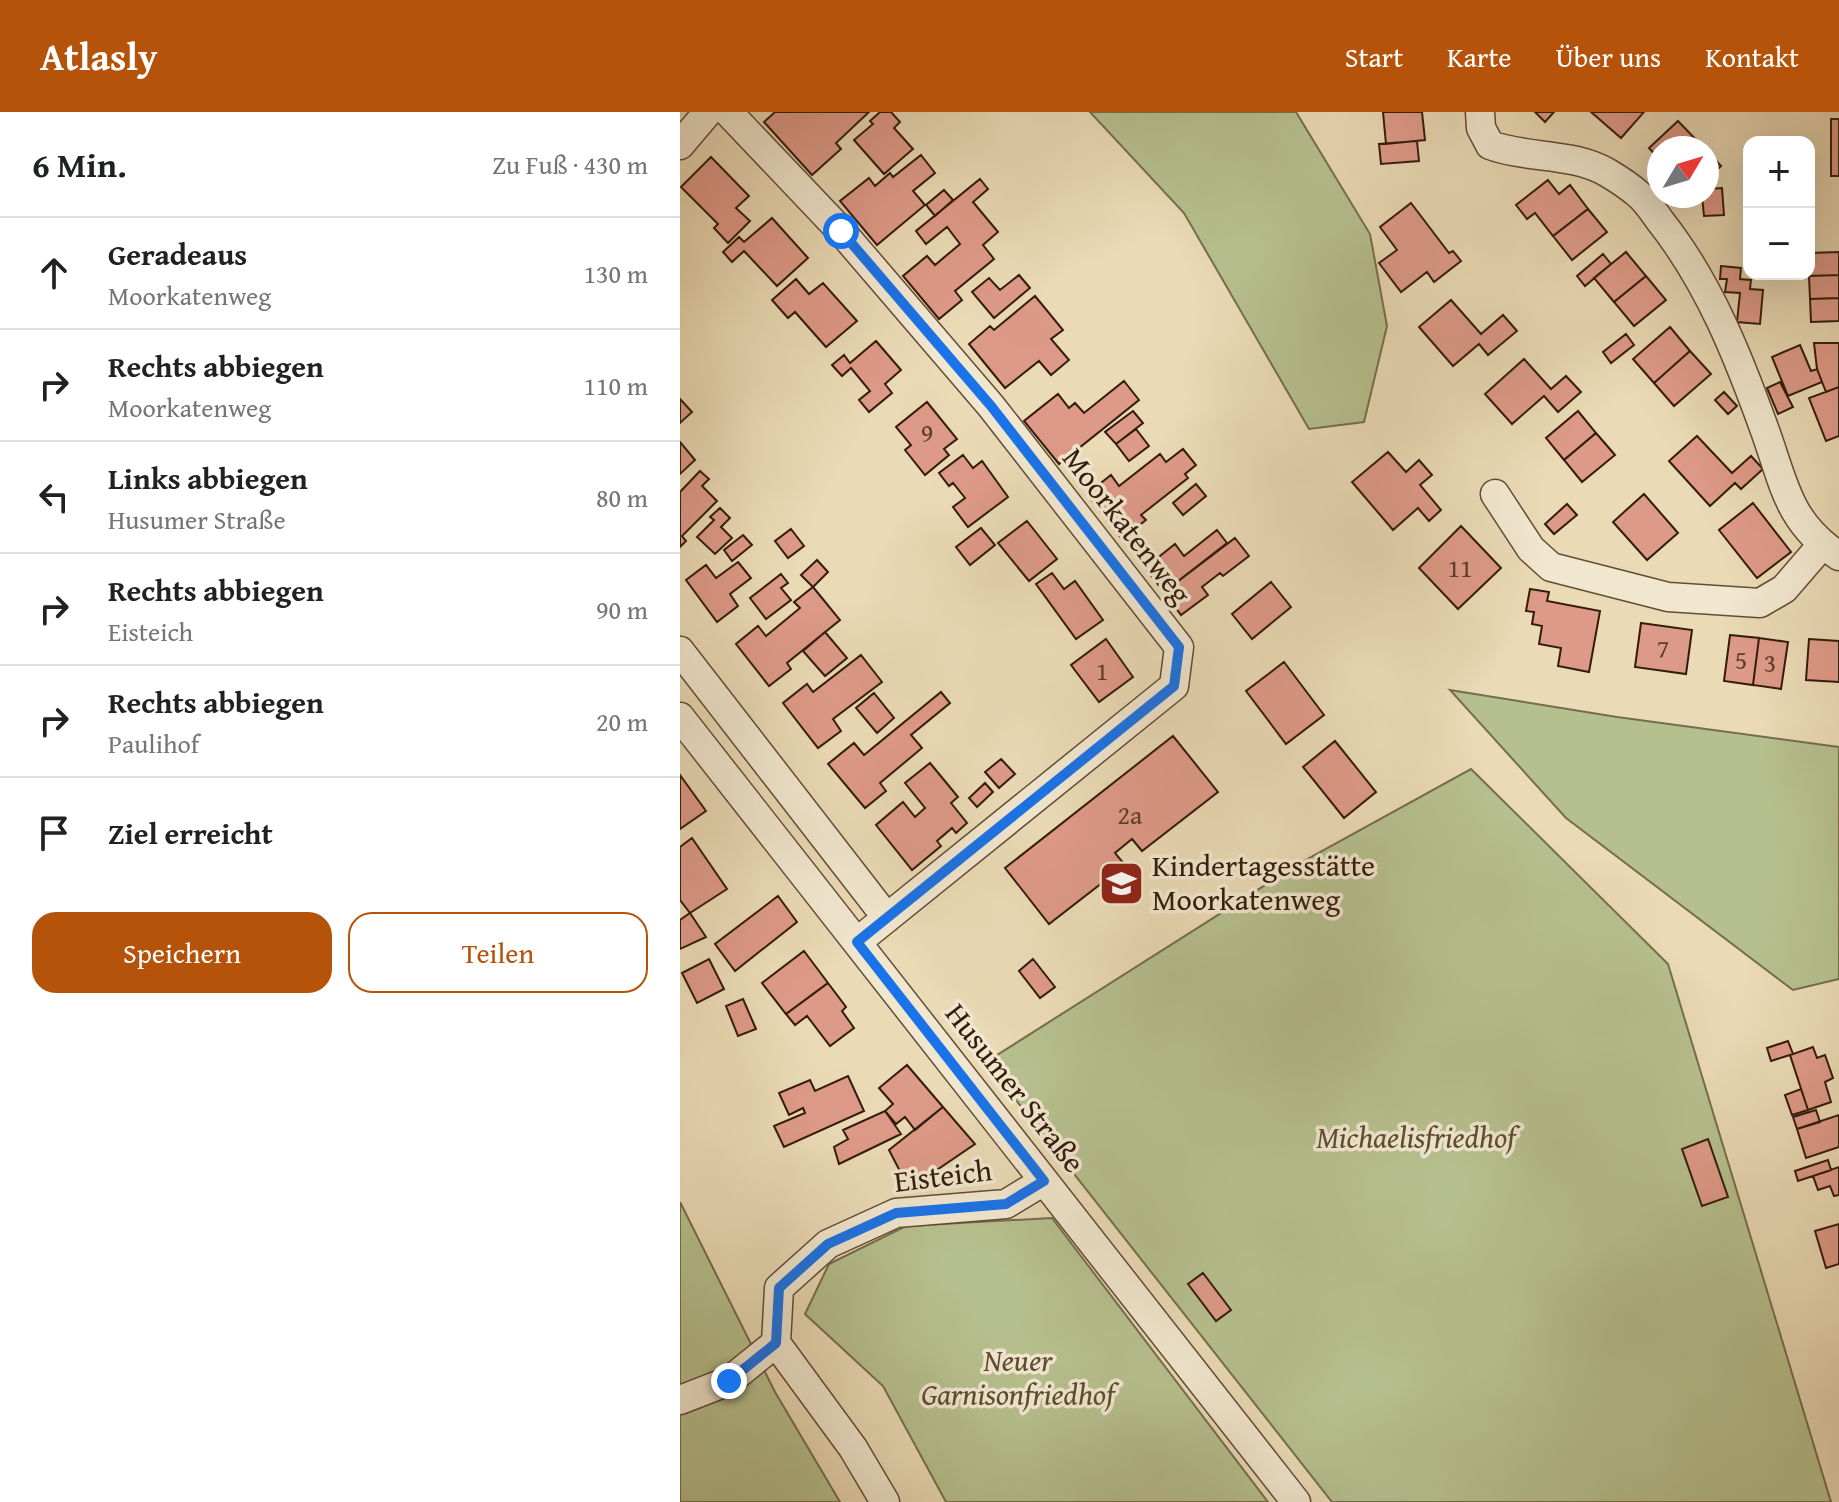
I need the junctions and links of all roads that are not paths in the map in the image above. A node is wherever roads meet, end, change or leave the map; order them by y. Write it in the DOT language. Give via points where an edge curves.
graph roads {
  1 [pos="708,112"];
  2 [pos="728,112"];
  3 [pos="1480,112"];
  4 [pos="680,145"];
  5 [pos="1495,494"];
  6 [pos="1830,550"];
  7 [pos="680,651"];
  8 [pos="680,717"];
  9 [pos="887,918"];
  10 [pos="857,942"];
  11 [pos="1044,1181"];
  12 [pos="776,1343"];
  13 [pos="680,1400"];
  14 [pos="885,1502"];
  15 [pos="1296,1502"];
  1 -- 4 [label="street"];
  2 -- 9 [label="street, Moorkatenweg" via="841,231 991,406 1179,647 1174,686"];
  3 -- 6 [label="street" via="1490,145 1560,156 1604,171 1640,195 1668,230 1729,335 1797,518"];
  5 -- 6 [label="street" via="1531,549 1551,567 1668,597 1760,603"];
  7 -- 9 [label="street"];
  8 -- 10 [label="street, Husumer Straße"];
  9 -- 10 [label="street, Moorkatenweg"];
  10 -- 11 [label="street, Husumer Straße"];
  11 -- 12 [label="street, Eisteich" via="1006,1204 896,1213 828,1244 779,1288"];
  11 -- 15 [label="street, Husumer Straße"];
  12 -- 13 [label="street" via="729,1381"];
  12 -- 14 [label="street" via="853,1448"];
}
